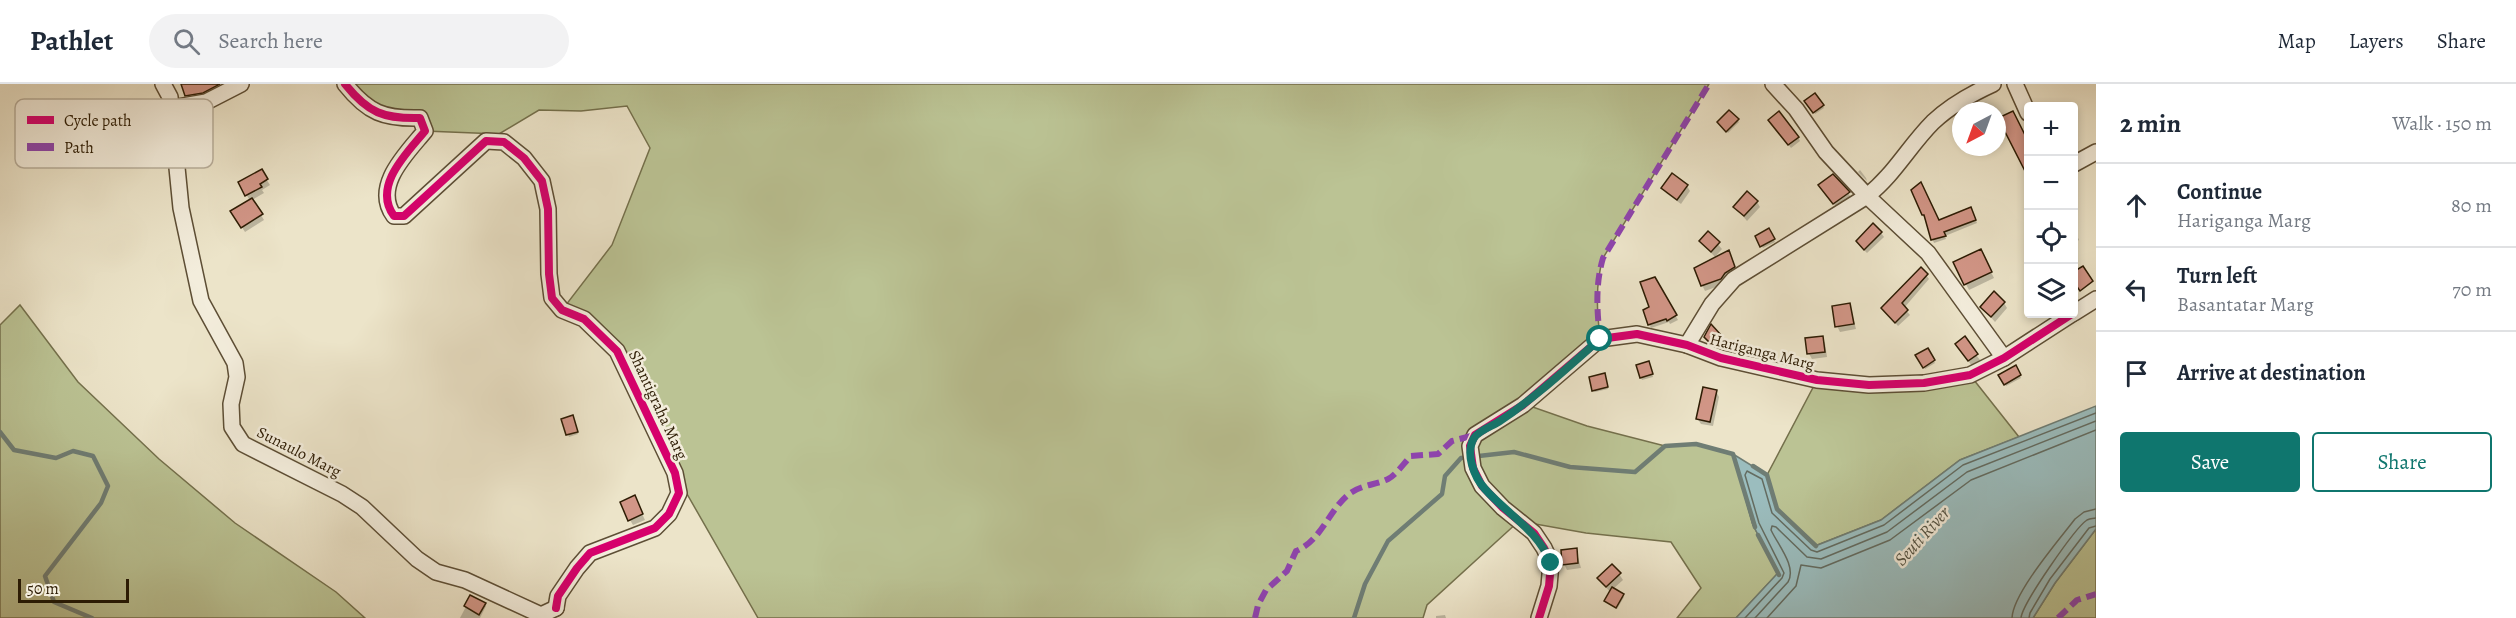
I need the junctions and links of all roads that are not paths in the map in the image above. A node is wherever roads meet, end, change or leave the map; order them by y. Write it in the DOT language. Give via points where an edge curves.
graph roads {
  1 [pos="163,84"];
  2 [pos="241,84"];
  3 [pos="345,84"];
  4 [pos="1773,84"];
  5 [pos="1992,84"];
  6 [pos="2015,84"];
  7 [pos="170,99"];
  8 [pos="213,99"];
  9 [pos="2024,104"];
  10 [pos="2096,152"];
  11 [pos="2078,161"];
  12 [pos="177,168"];
  13 [pos="1867,196"];
  14 [pos="2096,299"];
  15 [pos="2078,310"];
  16 [pos="2065,318"];
  17 [pos="1687,345"];
  18 [pos="2004,358"];
  19 [pos="560,613"];
  20 [pos="1539,618"];
  1 -- 7 [label="street, Sunaulo Marg"];
  2 -- 8 [label="street"];
  3 -- 19 [label="street, Shantigraha Marg" via="369,108 387,117 420,118 425,131 399,162 387,187 387,206 394,216 404,216 486,141 504,142 524,158 542,181 549,209 552,298 562,310 584,319 617,351 675,473 679,493 669,514 655,528 590,553 558,596"];
  4 -- 13 [label="street" via="1826,152"];
  5 -- 13 [label="street" via="1967,96 1933,123 1884,183"];
  6 -- 9 [label="street"];
  10 -- 11 [label="street"];
  12 -- 19 [label="street, Sunaulo Marg" via="181,208 201,301 235,363 232,427 243,444 362,507 436,572 465,580 541,615"];
  13 -- 17 [label="street" via="1734,279 1712,304"];
  13 -- 18 [label="street" via="1928,253"];
  14 -- 15 [label="street, Hariganga Marg"];
  16 -- 18 [label="street, Hariganga Marg"];
  17 -- 18 [label="street, Hariganga Marg" via="1776,371 1869,385 1924,383 1970,375"];
  17 -- 20 [label="street, Hariganga Marg" via="1637,334 1600,339 1523,405 1475,435 1470,446 1473,468 1482,486 1534,533 1551,563"];
}
